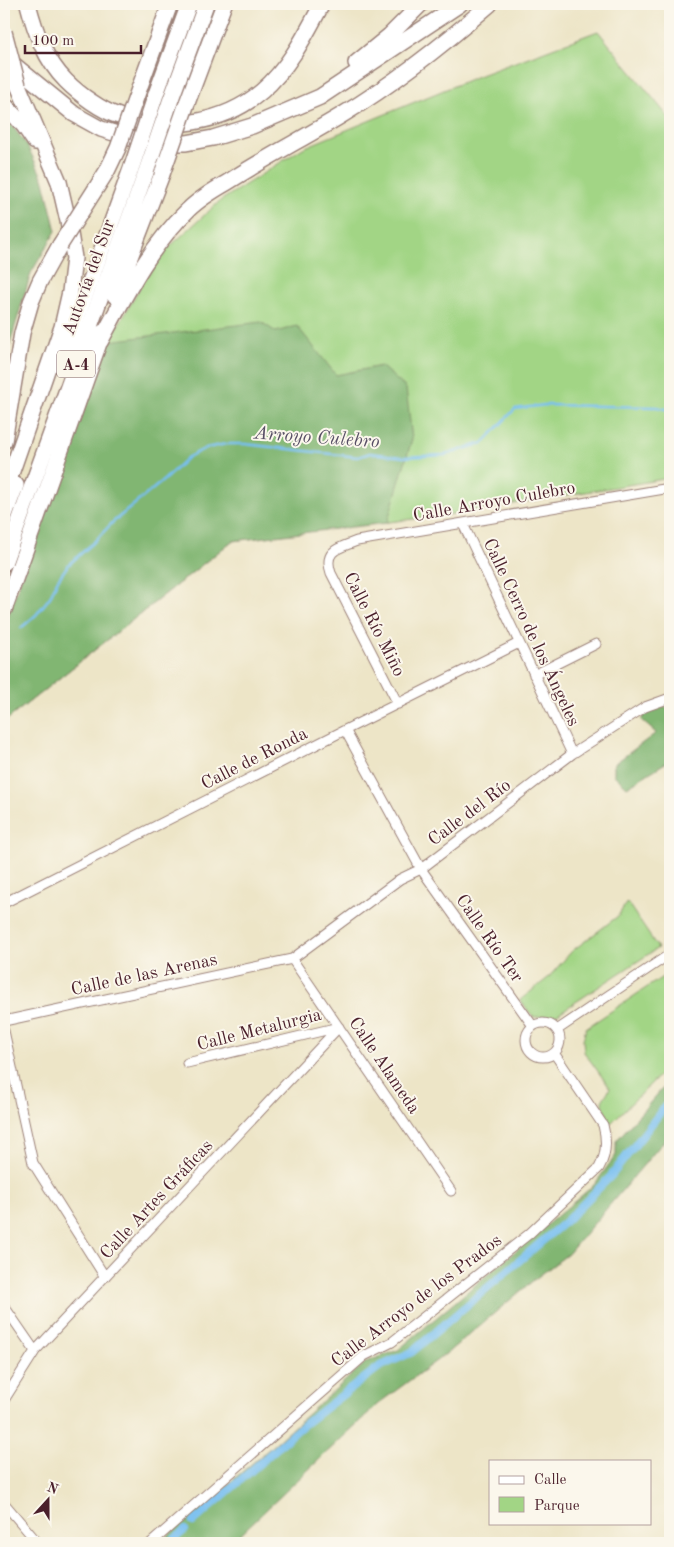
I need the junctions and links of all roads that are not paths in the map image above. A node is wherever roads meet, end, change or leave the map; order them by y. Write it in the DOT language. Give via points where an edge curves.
graph roads {
  1 [pos="28,4"];
  2 [pos="170,4"];
  3 [pos="189,4"];
  4 [pos="206,4"];
  5 [pos="224,4"];
  6 [pos="322,4"];
  7 [pos="421,4"];
  8 [pos="460,4"];
  9 [pos="490,4"];
  10 [pos="4,32"];
  11 [pos="4,57"];
  12 [pos="4,104"];
  13 [pos="252,126"];
  14 [pos="50,164"];
  15 [pos="100,342"];
  16 [pos="4,441"];
  17 [pos="670,488"];
  18 [pos="4,494"];
  19 [pos="4,517"];
  20 [pos="463,524"];
  21 [pos="328,558"];
  22 [pos="4,563"];
  23 [pos="4,610"];
  24 [pos="519,643"];
  25 [pos="596,644"];
  26 [pos="534,675"];
  27 [pos="670,698"];
  28 [pos="398,704"];
  29 [pos="345,730"];
  30 [pos="572,754"];
  31 [pos="421,869"];
  32 [pos="4,903"];
  33 [pos="670,954"];
  34 [pos="292,959"];
  35 [pos="4,1021"];
  36 [pos="339,1026"];
  37 [pos="533,1026"];
  38 [pos="557,1030"];
  39 [pos="4,1032"];
  40 [pos="554,1053"];
  41 [pos="187,1063"];
  42 [pos="451,1191"];
  43 [pos="105,1277"];
  44 [pos="4,1306"];
  45 [pos="35,1351"];
  46 [pos="4,1400"];
  47 [pos="4,1503"];
  48 [pos="38,1543"];
  49 [pos="151,1543"];
  1 -- 6 [label="highway" via="47,55 65,80 118,116 155,124 193,123 223,115 262,91 281,70"];
  2 -- 16 [label="highway, bridge" via="118,148 60,245 28,310"];
  3 -- 19 [label="highway, Autovía del Sur / A-4, bridge"];
  4 -- 22 [label="highway, Autovía del Sur / A-4, bridge"];
  5 -- 15 [label="highway, bridge"];
  7 -- 13 [label="highway" via="354,64 315,91"];
  8 -- 13 [label="highway" via="320,97"];
  9 -- 15 [label="highway" via="387,86 342,116 248,168 188,210 159,243 132,282"];
  10 -- 14 [label="highway, bridge" via="18,85"];
  11 -- 13 [label="highway" via="74,114 101,130 146,142 186,143"];
  12 -- 14 [label="highway"];
  14 -- 18 [label="highway" via="59,182 74,258 70,292 62,327"];
  15 -- 23 [label="highway"];
  17 -- 20 [label="street, Calle Arroyo Culebro"];
  20 -- 21 [label="street, Calle Arroyo Culebro" via="357,540 332,552"];
  20 -- 24 [label="street, Calle Cerro de los Ángeles"];
  21 -- 28 [label="street, Calle Río Miño" via="331,573"];
  24 -- 26 [label="street, Calle Cerro de los Ángeles"];
  24 -- 28 [label="street, Calle de Ronda"];
  25 -- 26 [label="street"];
  26 -- 30 [label="street, Calle Cerro de los Ángeles"];
  27 -- 30 [label="street, Calle del Río" via="645,707"];
  28 -- 29 [label="street, Calle de Ronda"];
  29 -- 31 [label="street, Calle Río Ter"];
  29 -- 32 [label="street, Calle de Ronda"];
  30 -- 31 [label="street, Calle del Río"];
  31 -- 34 [label="street, Calle del Río" via="400,879"];
  31 -- 37 [label="street, Calle Río Ter"];
  33 -- 38 [label="street"];
  34 -- 35 [label="street, Calle de las Arenas"];
  34 -- 36 [label="street, Calle Alameda"];
  36 -- 41 [label="street, Calle Metalurgia"];
  36 -- 42 [label="street, Calle Alameda"];
  36 -- 43 [label="street, Calle Artes Gráficas"];
  37 -- 38 [label="street" via="543,1023"];
  37 -- 40 [label="street" via="526,1040 530,1050 544,1057"];
  38 -- 40 [label="street" via="560,1040"];
  39 -- 43 [label="street" via="33,1163"];
  40 -- 49 [label="street, Calle Arroyo de los Prados" via="603,1125 606,1147 599,1168 529,1234 392,1342 364,1356"];
  43 -- 45 [label="street, Calle Artes Gráficas"];
  44 -- 45 [label="street"];
  45 -- 46 [label="street, Calle Artes Gráficas"];
  47 -- 48 [label="street"];
}
